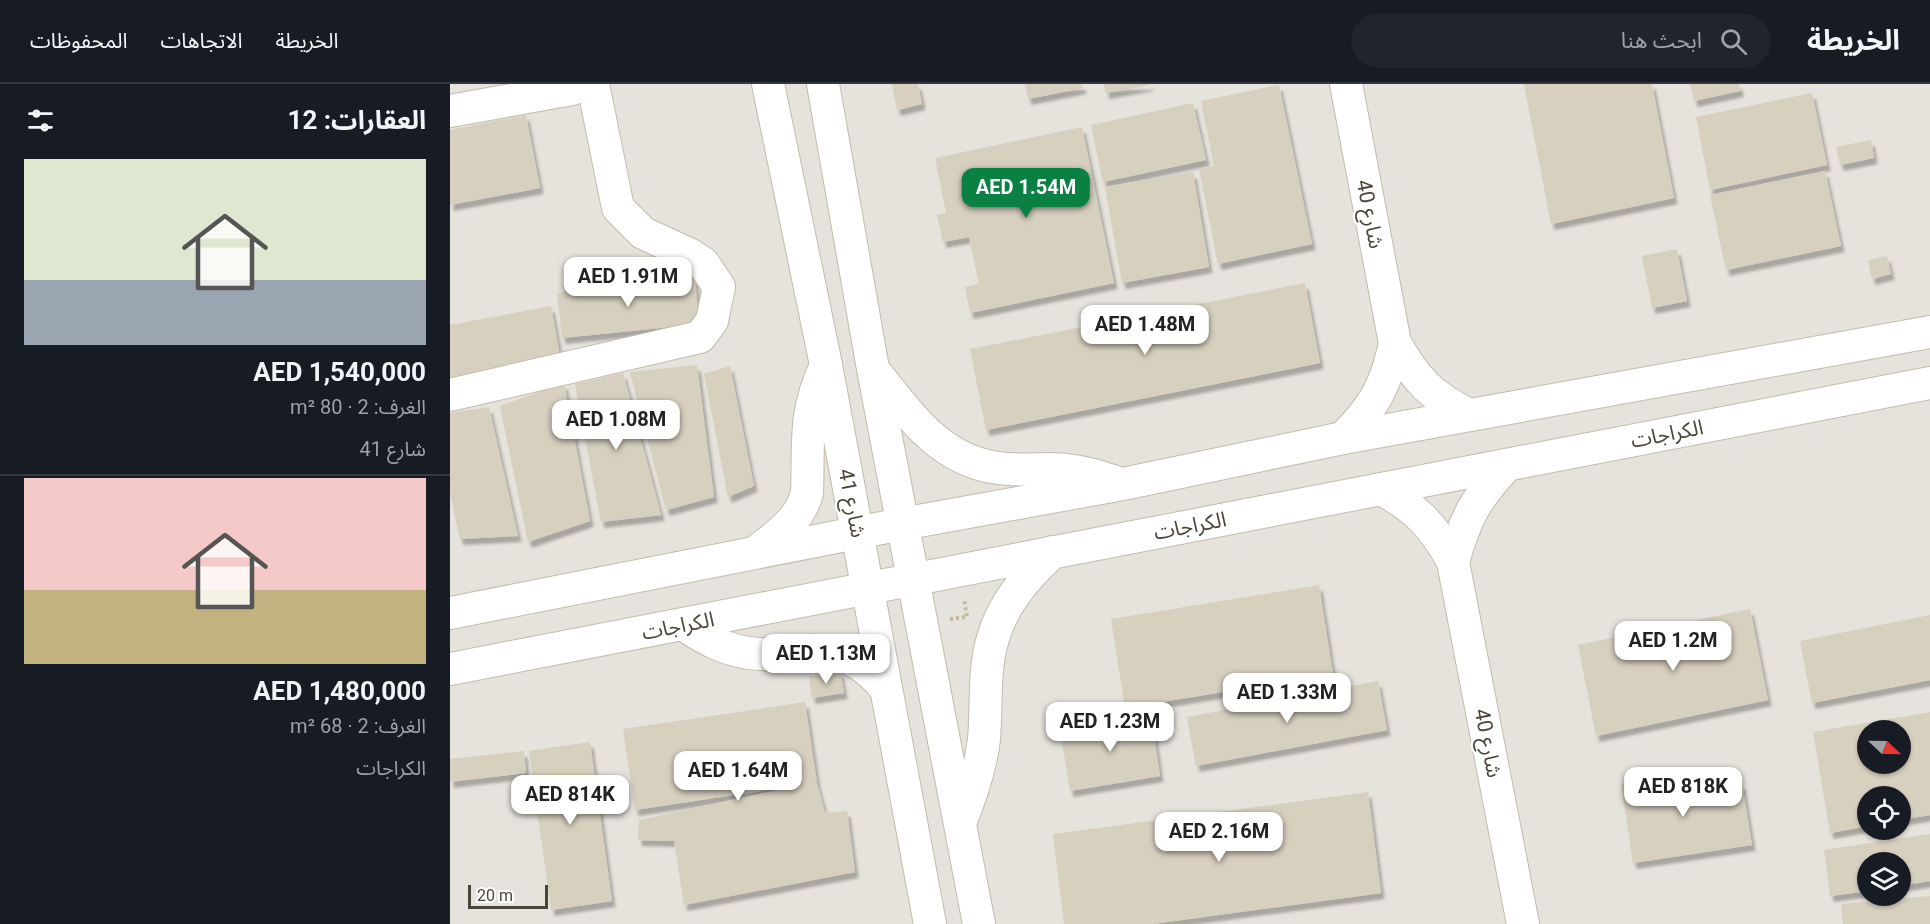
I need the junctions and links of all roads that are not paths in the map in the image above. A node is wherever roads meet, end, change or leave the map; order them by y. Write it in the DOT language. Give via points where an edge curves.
graph roads {
  1 [pos="584,84"];
  2 [pos="594,84"];
  3 [pos="768,84"];
  4 [pos="823,84"];
  5 [pos="1346,84"];
  6 [pos="450,111"];
  7 [pos="1930,332"];
  8 [pos="1395,343"];
  9 [pos="826,365"];
  10 [pos="873,369"];
  11 [pos="1930,383"];
  12 [pos="450,395"];
  13 [pos="1469,415"];
  14 [pos="1343,438"];
  15 [pos="1507,465"];
  16 [pos="1123,484"];
  17 [pos="1381,489"];
  18 [pos="902,524"];
  19 [pos="857,533"];
  20 [pos="1053,552"];
  21 [pos="753,554"];
  22 [pos="1453,562"];
  23 [pos="912,579"];
  24 [pos="868,590"];
  25 [pos="450,613"];
  26 [pos="684,625"];
  27 [pos="450,669"];
  28 [pos="886,689"];
  29 [pos="960,823"];
  30 [pos="930,924"];
  31 [pos="979,924"];
  32 [pos="1523,924"];
  1 -- 6 [label="street"];
  2 -- 12 [label="street" via="618,208 643,233 703,263 719,287 712,321 700,337"];
  3 -- 9 [label="street, شارع 41"];
  4 -- 10 [label="street"];
  5 -- 8 [label="street, شارع 40"];
  7 -- 13 [label="street"];
  8 -- 13 [label="street, شارع 40" via="1425,386"];
  8 -- 14 [label="street, شارع 40" via="1378,396"];
  9 -- 19 [label="street, شارع 41"];
  9 -- 21 [label="street" via="811,404 804,504 791,523"];
  10 -- 16 [label="street" via="930,437 966,459 1007,470 1077,471"];
  10 -- 18 [label="street"];
  11 -- 15 [label="street, الكراجات"];
  13 -- 14 [label="street"];
  14 -- 16 [label="street"];
  15 -- 17 [label="street, الكراجات"];
  15 -- 22 [label="street, شارع 40" via="1472,509"];
  16 -- 18 [label="street"];
  17 -- 20 [label="street, الكراجات"];
  17 -- 22 [label="street, شارع 40" via="1424,518"];
  18 -- 19 [label="street"];
  18 -- 23 [label="street"];
  19 -- 21 [label="street"];
  19 -- 24 [label="street, شارع 41"];
  20 -- 23 [label="street, الكراجات"];
  20 -- 29 [label="street" via="1022,583 993,637 980,767"];
  21 -- 25 [label="street"];
  22 -- 32 [label="street, شارع 40"];
  23 -- 24 [label="street, الكراجات"];
  23 -- 29 [label="street"];
  24 -- 26 [label="street, الكراجات"];
  24 -- 28 [label="street, شارع 41"];
  26 -- 27 [label="street, الكراجات"];
  26 -- 28 [label="street" via="701,637 740,652 824,651 843,655 867,669"];
  28 -- 30 [label="street, شارع 41"];
  29 -- 31 [label="street"];
}
